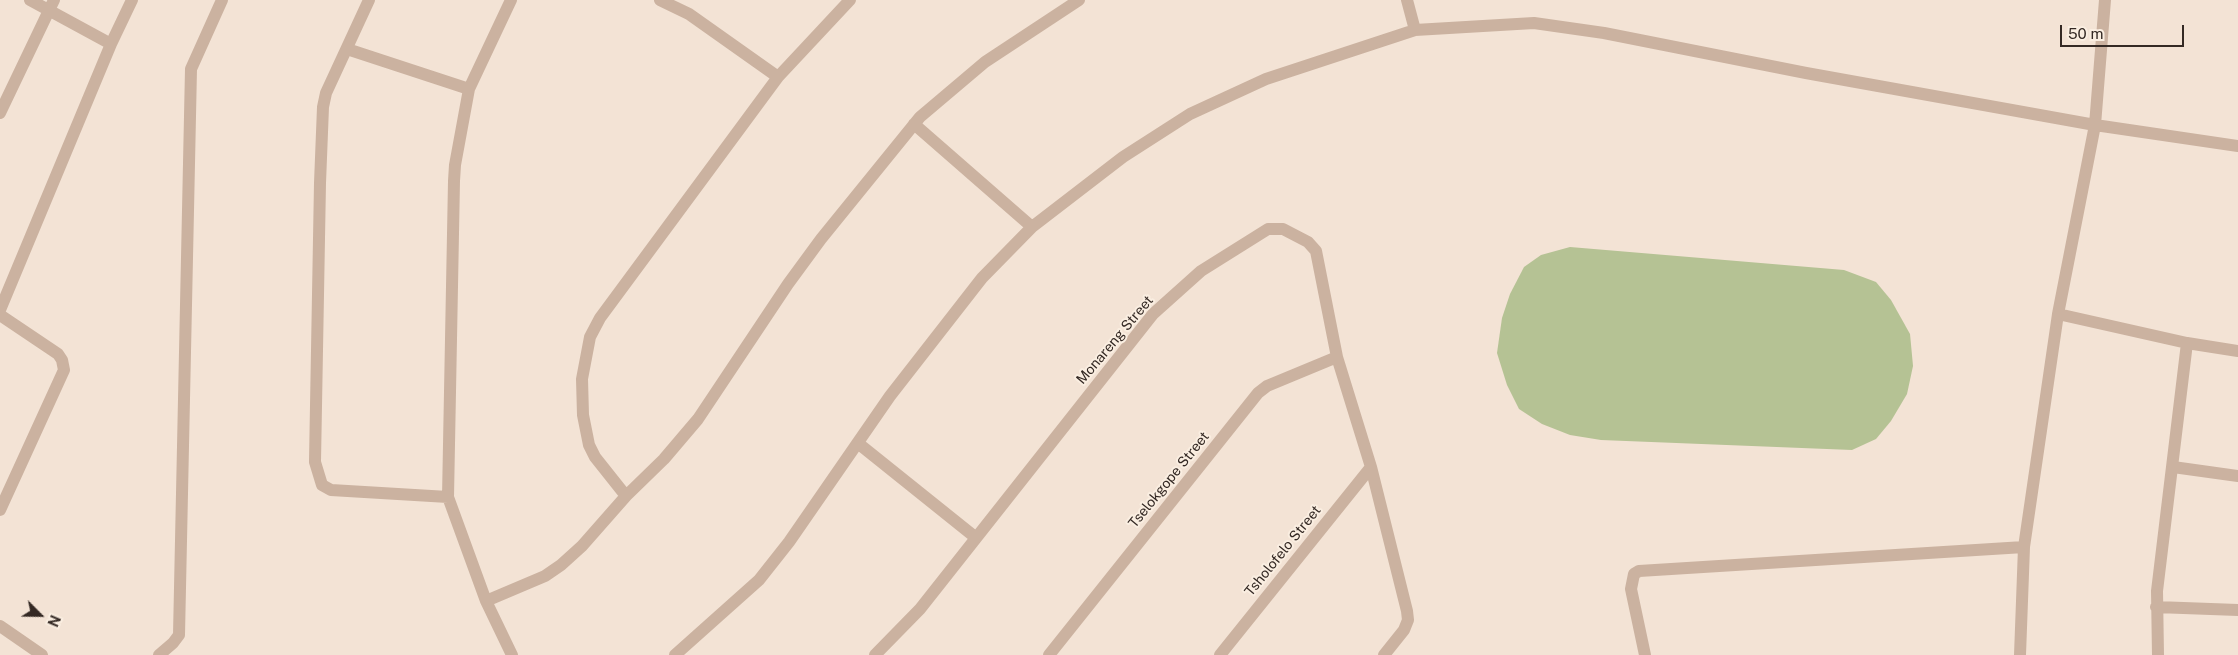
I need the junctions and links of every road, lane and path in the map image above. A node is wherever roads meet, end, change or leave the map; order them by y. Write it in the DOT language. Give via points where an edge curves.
graph roads {
  1 [pos="30,0"];
  2 [pos="132,0"];
  3 [pos="222,0"];
  4 [pos="369,0"];
  5 [pos="511,0"];
  6 [pos="660,0"];
  7 [pos="850,0"];
  8 [pos="1079,0"];
  9 [pos="1407,0"];
  10 [pos="2105,0"];
  11 [pos="51,6"];
  12 [pos="1415,30"];
  13 [pos="111,44"];
  14 [pos="347,49"];
  15 [pos="778,77"];
  16 [pos="469,89"];
  17 [pos="0,113"];
  18 [pos="914,124"];
  19 [pos="2094,125"];
  20 [pos="2238,146"];
  21 [pos="1032,227"];
  22 [pos="0,310"];
  23 [pos="2058,314"];
  24 [pos="0,315"];
  25 [pos="2188,343"];
  26 [pos="2238,351"];
  27 [pos="1337,357"];
  28 [pos="858,444"];
  29 [pos="1371,467"];
  30 [pos="2173,467"];
  31 [pos="2238,476"];
  32 [pos="626,496"];
  33 [pos="448,497"];
  34 [pos="0,510"];
  35 [pos="975,537"];
  36 [pos="2024,547"];
  37 [pos="486,602"];
  38 [pos="2156,607"];
  39 [pos="2238,610"];
  40 [pos="0,626"];
  41 [pos="42,655"];
  42 [pos="159,655"];
  43 [pos="512,655"];
  44 [pos="675,655"];
  45 [pos="875,655"];
  46 [pos="1049,655"];
  47 [pos="1220,655"];
  48 [pos="1384,655"];
  49 [pos="1645,655"];
  50 [pos="2020,655"];
  51 [pos="2158,655"];
  1 -- 11 [label="street"];
  2 -- 13 [label="street"];
  3 -- 42 [label="street" via="191,69 179,635"];
  4 -- 14 [label="street"];
  5 -- 16 [label="street"];
  6 -- 15 [label="street" via="689,14"];
  7 -- 15 [label="street"];
  8 -- 18 [label="street" via="985,62"];
  9 -- 12 [label="street"];
  10 -- 19 [label="street"];
  11 -- 13 [label="street"];
  11 -- 17 [label="street"];
  12 -- 19 [label="street" via="1534,23"];
  12 -- 21 [label="street" via="1266,79 1190,114 1124,157"];
  13 -- 22 [label="street"];
  14 -- 16 [label="street"];
  14 -- 33 [label="street" via="326,93 323,113 316,470 322,485 331,490"];
  15 -- 32 [label="street" via="600,318 590,337 582,378 583,414 589,445"];
  16 -- 33 [label="street" via="454,181"];
  18 -- 21 [label="street"];
  18 -- 32 [label="street" via="810,254 698,419"];
  19 -- 20 [label="street"];
  19 -- 23 [label="street"];
  21 -- 28 [label="street" via="982,278 890,396"];
  23 -- 25 [label="street"];
  23 -- 36 [label="street"];
  24 -- 34 [label="street" via="58,354 64,370"];
  25 -- 26 [label="street"];
  25 -- 30 [label="street"];
  27 -- 29 [label="street, Monareng Street"];
  27 -- 35 [label="street, Monareng Street" via="1316,251 1295,233 1268,229 1201,271 1153,314"];
  27 -- 46 [label="street, Tselokgope Street" via="1267,386 1258,393"];
  28 -- 35 [label="street"];
  28 -- 44 [label="street" via="790,542 759,580"];
  29 -- 47 [label="street, Tsholofelo Street"];
  29 -- 48 [label="street, Monareng Street" via="1408,620"];
  30 -- 31 [label="street"];
  30 -- 38 [label="street"];
  32 -- 37 [label="street" via="561,565 545,576"];
  33 -- 37 [label="street"];
  35 -- 45 [label="street, Monareng Street" via="920,609"];
  36 -- 49 [label="street" via="1639,571 1634,574 1631,589"];
  36 -- 50 [label="street"];
  37 -- 43 [label="street"];
  38 -- 39 [label="street"];
  38 -- 51 [label="street"];
  40 -- 41 [label="street"];
}
